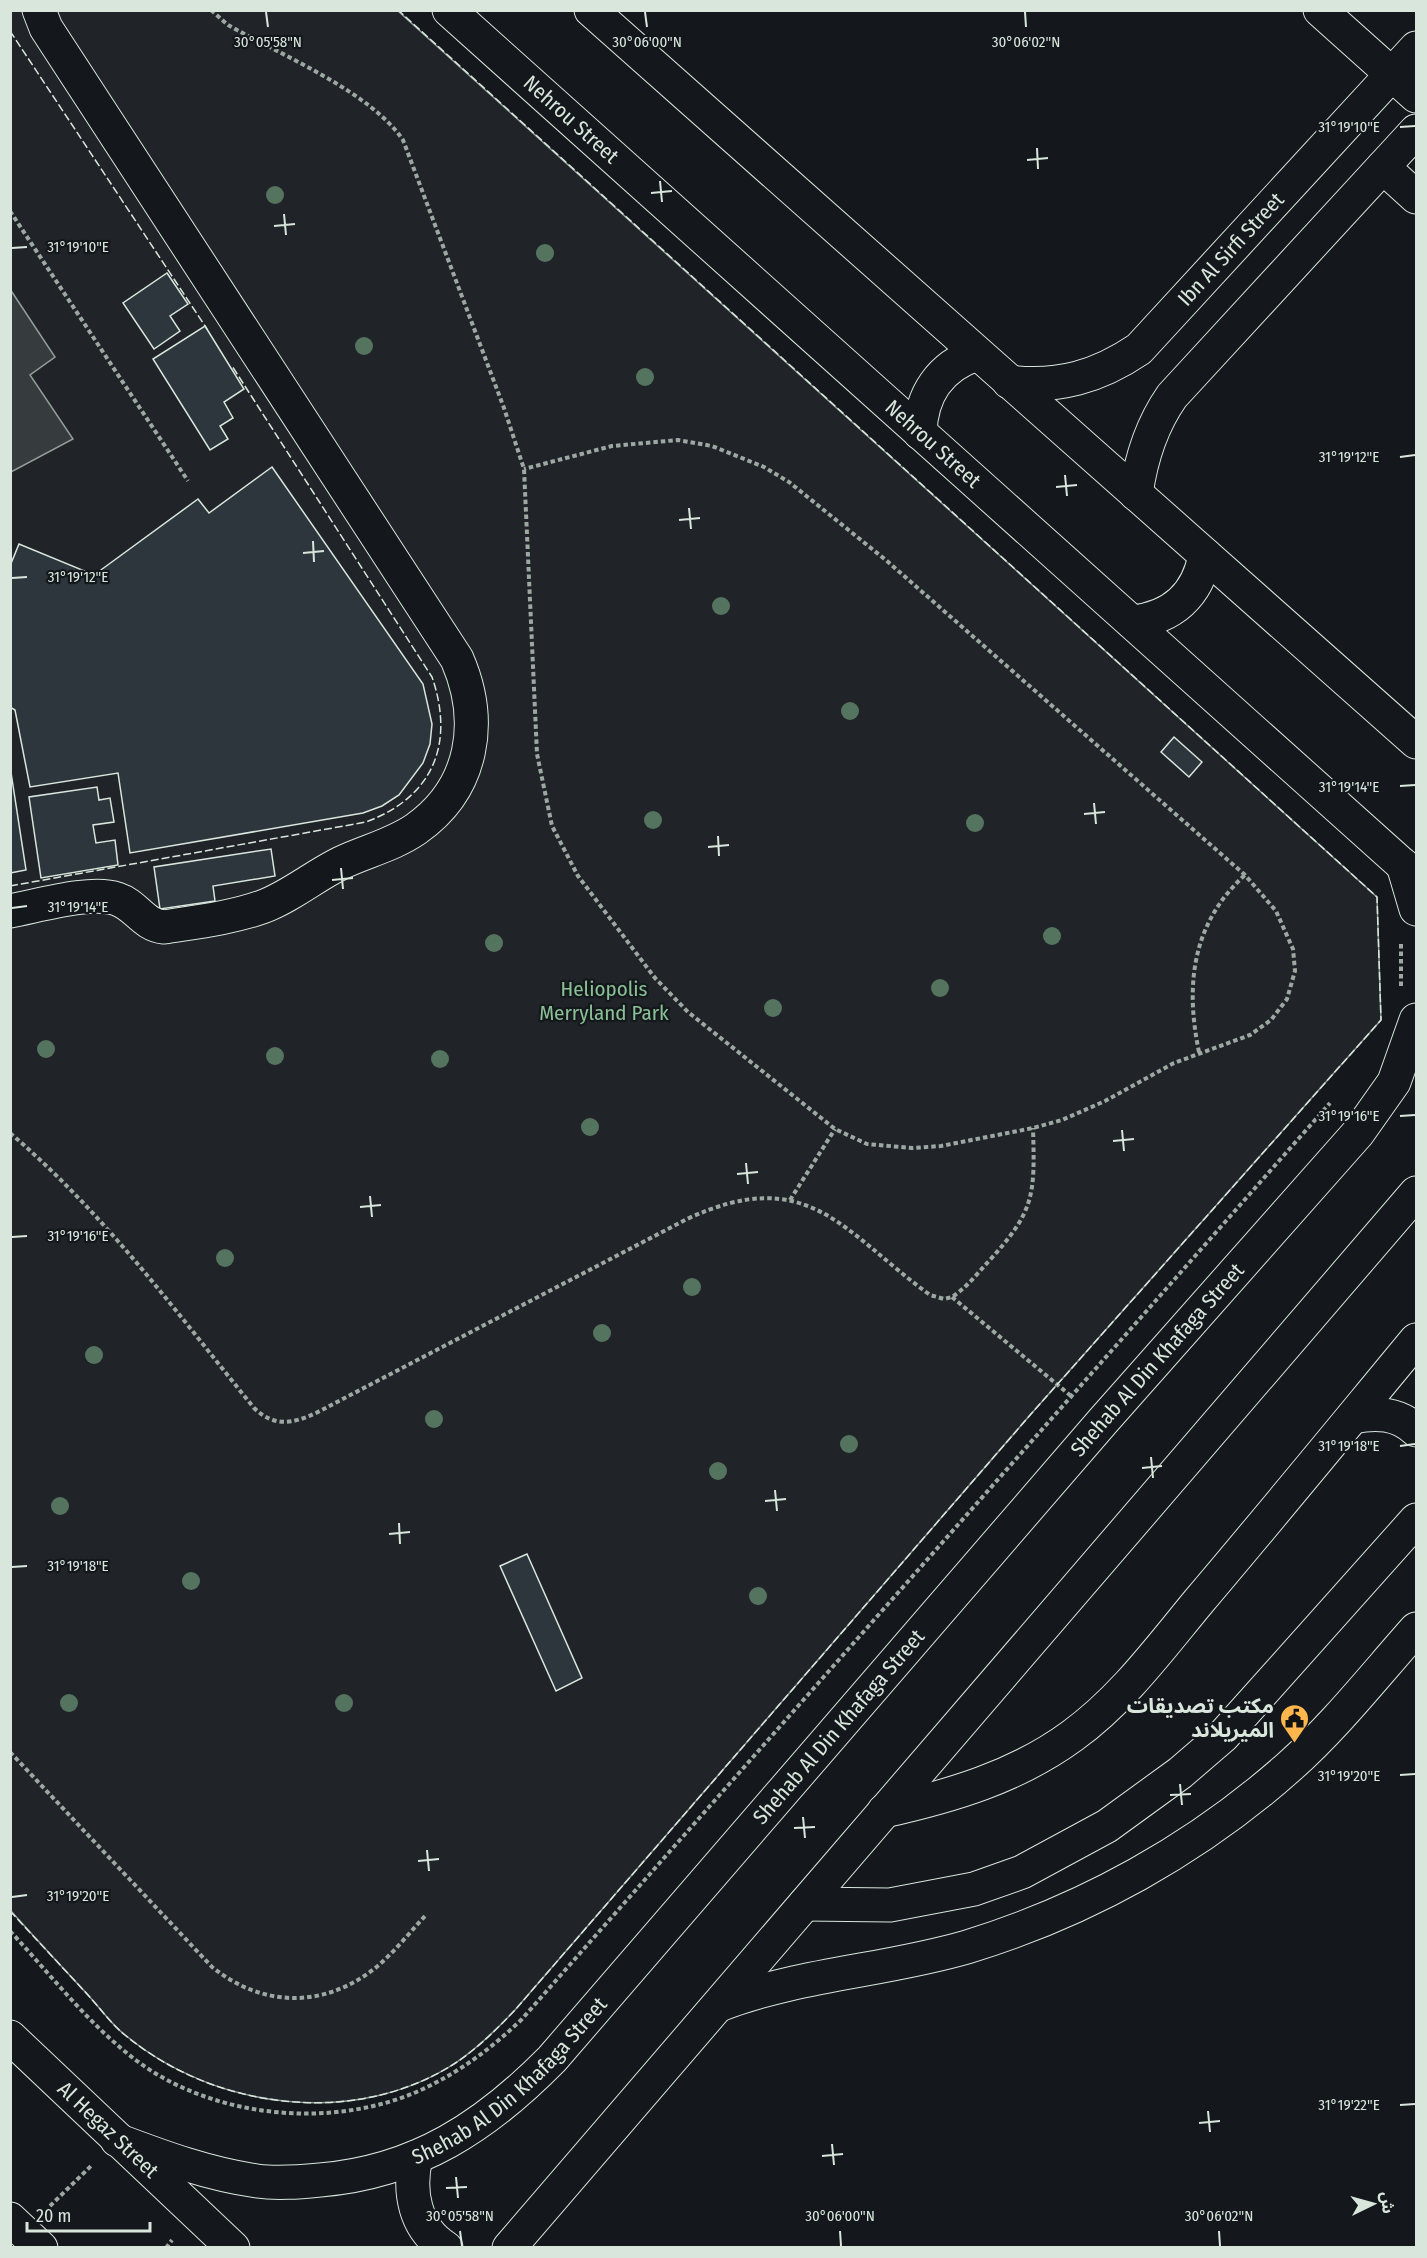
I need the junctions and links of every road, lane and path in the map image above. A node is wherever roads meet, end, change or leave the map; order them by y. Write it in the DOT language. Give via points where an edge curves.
graph roads {
  1 [pos="39,10"];
  2 [pos="211,10"];
  3 [pos="449,10"];
  4 [pos="591,10"];
  5 [pos="1320,10"];
  6 [pos="1416,48"];
  7 [pos="1392,75"];
  8 [pos="1416,96"];
  9 [pos="1416,131"];
  10 [pos="1383,167"];
  11 [pos="1416,197"];
  12 [pos="10,211"];
  13 [pos="977,354"];
  14 [pos="1009,382"];
  15 [pos="921,433"];
  16 [pos="524,469"];
  17 [pos="188,481"];
  18 [pos="1136,494"];
  19 [pos="1205,555"];
  20 [pos="1132,622"];
  21 [pos="1416,742"];
  22 [pos="1410,871"];
  23 [pos="1245,875"];
  24 [pos="1416,909"];
  25 [pos="10,911"];
  26 [pos="1401,942"];
  27 [pos="1401,992"];
  28 [pos="1416,1025"];
  29 [pos="1199,1052"];
  30 [pos="1333,1099"];
  31 [pos="1033,1128"];
  32 [pos="835,1129"];
  33 [pos="10,1133"];
  34 [pos="1416,1192"];
  35 [pos="790,1200"];
  36 [pos="952,1297"];
  37 [pos="1416,1341"];
  38 [pos="1057,1385"];
  39 [pos="1353,1417"];
  40 [pos="1416,1430"];
  41 [pos="1416,1520"];
  42 [pos="1416,1629"];
  43 [pos="10,1752"];
  44 [pos="884,1811"];
  45 [pos="805,1904"];
  46 [pos="426,1915"];
  47 [pos="10,1931"];
  48 [pos="718,2006"];
  49 [pos="10,2037"];
  50 [pos="117,2140"];
  51 [pos="416,2157"];
  52 [pos="23,2237"];
  53 [pos="232,2247"];
  54 [pos="446,2247"];
  55 [pos="509,2247"];
  1 -- 25 [label="street" via="46,28 457,659 467,683 473,729 469,752 455,784 417,828 263,906 164,927 148,923 126,903 105,896"];
  2 -- 16 [label="path" via="228,25 364,101 393,125 414,164"];
  3 -- 15 [label="street, Nehrou Street"];
  4 -- 13 [label="street"];
  5 -- 7 [label="street"];
  6 -- 7 [label="street, Ibn Al Sirfi Street"];
  7 -- 8 [label="street"];
  7 -- 14 [label="street, Ibn Al Sirfi Street" via="1139,349 1110,368 1078,379 1043,385"];
  9 -- 10 [label="street"];
  10 -- 11 [label="street"];
  10 -- 18 [label="street" via="1172,396 1150,436"];
  12 -- 17 [label="path"];
  13 -- 14 [label="street"];
  13 -- 15 [label="street" via="953,365 934,383 923,406"];
  14 -- 18 [label="street"];
  15 -- 20 [label="street, Nehrou Street"];
  16 -- 23 [label="path" via="612,446 678,440 712,446 764,467 789,482 887,561"];
  16 -- 32 [label="path" via="537,754 559,843 579,876 671,996"];
  18 -- 19 [label="street"];
  19 -- 20 [label="street" via="1198,582 1182,603 1158,617"];
  19 -- 21 [label="street"];
  20 -- 22 [label="street, Nehrou Street"];
  22 -- 24 [label="street"];
  23 -- 29 [label="path" via="1225,893 1199,945 1191,1002"];
  23 -- 29 [label="path" via="1276,911 1293,949 1295,971 1287,999 1271,1020 1250,1035"];
  26 -- 27 [label="path"];
  28 -- 51 [label="street, Shehab Al Din Khafaga Street" via="1394,1082 1358,1133 1103,1421 552,2059 500,2109 462,2135"];
  29 -- 31 [label="path" via="1104,1101"];
  30 -- 47 [label="path" via="522,2019 492,2048 457,2071 421,2090 381,2104 340,2111 298,2113 215,2100 148,2068 106,2036"];
  31 -- 32 [label="path" via="912,1148 867,1144"];
  31 -- 36 [label="path" via="1033,1188 1024,1216 1008,1240"];
  32 -- 35 [label="path"];
  33 -- 35 [label="path" via="86,1204 254,1408 274,1422 286,1423 316,1413 714,1206 767,1198"];
  34 -- 44 [label="street"];
  35 -- 36 [label="path" via="824,1212 842,1224 930,1295"];
  36 -- 38 [label="path"];
  37 -- 39 [label="street"];
  39 -- 40 [label="street" via="1383,1414"];
  39 -- 44 [label="street" via="1155,1654 1073,1736 999,1778"];
  41 -- 45 [label="street" via="1223,1736 1107,1826 1022,1872 974,1889 890,1905"];
  42 -- 48 [label="street" via="1290,1766 1219,1822 1123,1882 1051,1916 966,1947 901,1964 791,1982"];
  43 -- 46 [label="path" via="212,1967 231,1982 252,1991 297,1998 339,1990 376,1967"];
  44 -- 45 [label="street"];
  45 -- 48 [label="street"];
  48 -- 55 [label="street"];
  49 -- 50 [label="street, Al Hegaz Street"];
  50 -- 51 [label="street, Shehab Al Din Khafaga Street" via="181,2164 257,2181 332,2179"];
  50 -- 52 [label="path"];
  50 -- 53 [label="street, Al Hegaz Street"];
  51 -- 54 [label="street" via="412,2194 417,2212 426,2228"];
}
